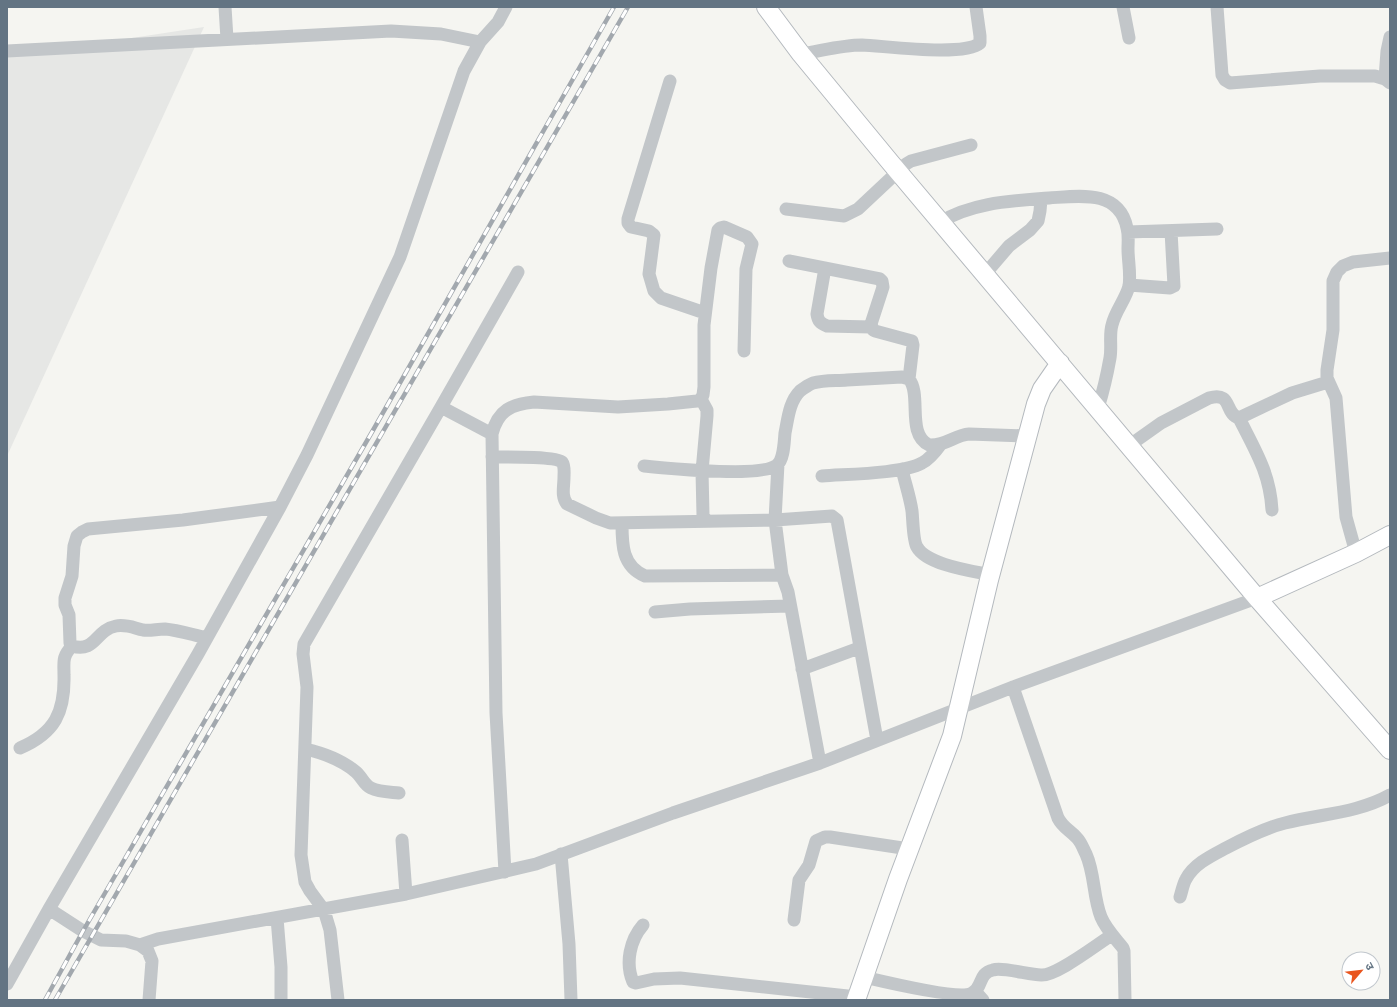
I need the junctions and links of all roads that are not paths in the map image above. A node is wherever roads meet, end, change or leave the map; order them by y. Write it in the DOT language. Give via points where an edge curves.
graph roads {
  1 [pos="225,7"];
  2 [pos="506,7"];
  3 [pos="766,7"];
  4 [pos="976,7"];
  5 [pos="1123,7"];
  6 [pos="1217,7"];
  7 [pos="1390,37"];
  8 [pos="1129,38"];
  9 [pos="227,39"];
  10 [pos="480,42"];
  11 [pos="7,51"];
  12 [pos="801,54"];
  13 [pos="670,81"];
  14 [pos="1387,81"];
  15 [pos="971,145"];
  16 [pos="898,172"];
  17 [pos="1041,198"];
  18 [pos="786,209"];
  19 [pos="940,222"];
  20 [pos="1217,229"];
  21 [pos="1171,231"];
  22 [pos="1128,232"];
  23 [pos="1390,258"];
  24 [pos="789,261"];
  25 [pos="825,268"];
  26 [pos="518,272"];
  27 [pos="985,274"];
  28 [pos="1129,285"];
  29 [pos="705,313"];
  30 [pos="871,327"];
  31 [pos="744,352"];
  32 [pos="1060,363"];
  33 [pos="909,379"];
  34 [pos="1328,382"];
  35 [pos="701,399"];
  36 [pos="442,408"];
  37 [pos="1098,408"];
  38 [pos="1239,418"];
  39 [pos="492,434"];
  40 [pos="1028,436"];
  41 [pos="941,444"];
  42 [pos="1130,445"];
  43 [pos="492,457"];
  44 [pos="778,464"];
  45 [pos="644,466"];
  46 [pos="902,469"];
  47 [pos="702,471"];
  48 [pos="822,476"];
  49 [pos="280,507"];
  50 [pos="1272,510"];
  51 [pos="775,520"];
  52 [pos="708,521"];
  53 [pos="622,523"];
  54 [pos="1390,535"];
  55 [pos="1356,553"];
  56 [pos="782,575"];
  57 [pos="991,575"];
  58 [pos="1257,598"];
  59 [pos="790,606"];
  60 [pos="656,612"];
  61 [pos="207,638"];
  62 [pos="72,646"];
  63 [pos="859,648"];
  64 [pos="802,669"];
  65 [pos="1014,687"];
  66 [pos="958,709"];
  67 [pos="877,740"];
  68 [pos="20,748"];
  69 [pos="305,749"];
  70 [pos="1390,750"];
  71 [pos="820,763"];
  72 [pos="399,793"];
  73 [pos="1390,795"];
  74 [pos="402,840"];
  75 [pos="909,849"];
  76 [pos="561,854"];
  77 [pos="505,872"];
  78 [pos="406,894"];
  79 [pos="1180,897"];
  80 [pos="49,909"];
  81 [pos="324,910"];
  82 [pos="277,918"];
  83 [pos="794,920"];
  84 [pos="643,925"];
  85 [pos="1112,935"];
  86 [pos="140,945"];
  87 [pos="864,977"];
  88 [pos="7,984"];
  89 [pos="979,995"];
  90 [pos="857,998"];
  91 [pos="149,1000"];
  92 [pos="281,1000"];
  93 [pos="338,1000"];
  94 [pos="571,1000"];
  95 [pos="1125,1000"];
  1 -- 9 [label="street"];
  2 -- 10 [label="street" via="498,22"];
  3 -- 12 [label="street"];
  4 -- 12 [label="street" via="980,42 976,46 936,50 861,45"];
  5 -- 8 [label="street"];
  6 -- 14 [label="street" via="1222,75 1230,83 1320,76 1375,76"];
  7 -- 14 [label="street" via="1387,51"];
  9 -- 10 [label="street" via="391,32 441,34"];
  9 -- 11 [label="street"];
  10 -- 49 [label="street" via="464,71 400,257"];
  12 -- 16 [label="street"];
  13 -- 29 [label="street" via="628,223 631,227 649,231 654,235 649,274 654,291 661,298"];
  15 -- 16 [label="street" via="916,159"];
  16 -- 18 [label="street" via="858,209 844,216"];
  16 -- 19 [label="street"];
  17 -- 19 [label="street" via="968,208"];
  17 -- 22 [label="street" via="1093,196 1104,200 1114,204 1124,219"];
  17 -- 27 [label="street" via="1038,221 1009,246"];
  19 -- 27 [label="street"];
  20 -- 21 [label="street"];
  21 -- 22 [label="street"];
  21 -- 28 [label="street" via="1174,286 1170,288"];
  22 -- 28 [label="street"];
  23 -- 34 [label="street" via="1353,262 1337,272 1333,281 1333,330 1327,370"];
  24 -- 25 [label="street"];
  25 -- 30 [label="street" via="882,281 884,287"];
  25 -- 30 [label="street" via="817,314 821,324"];
  26 -- 36 [label="street"];
  27 -- 32 [label="street"];
  28 -- 37 [label="street" via="1114,316 1110,357"];
  29 -- 31 [label="street" via="718,230 724,227 747,237 752,244 746,269"];
  29 -- 35 [label="street" via="704,387"];
  30 -- 33 [label="street" via="875,332 912,341 914,345"];
  32 -- 37 [label="street"];
  32 -- 40 [label="street" via="1042,389"];
  33 -- 41 [label="street" via="913,386 916,428 922,440 929,445"];
  33 -- 44 [label="street" via="902,377 828,381 807,386 794,398 790,408"];
  34 -- 38 [label="street" via="1292,393"];
  34 -- 55 [label="street" via="1336,398 1346,518"];
  35 -- 39 [label="street" via="618,407 521,403 506,409"];
  35 -- 47 [label="street" via="708,416"];
  36 -- 39 [label="street"];
  36 -- 69 [label="street" via="304,644 302,654 307,687"];
  37 -- 42 [label="street"];
  38 -- 42 [label="street" via="1234,416 1225,400 1216,396 1178,413"];
  38 -- 50 [label="street" via="1262,463 1269,483"];
  39 -- 43 [label="street"];
  40 -- 41 [label="street" via="969,434"];
  40 -- 57 [label="street"];
  41 -- 46 [label="street" via="917,466"];
  42 -- 58 [label="street"];
  43 -- 53 [label="street" via="557,459 564,467 562,494 567,504 604,522"];
  43 -- 77 [label="street" via="496,713"];
  44 -- 47 [label="street" via="772,468 745,471"];
  44 -- 51 [label="street"];
  45 -- 47 [label="street"];
  46 -- 48 [label="street"];
  46 -- 57 [label="street" via="912,510 916,543 920,551 944,565"];
  47 -- 52 [label="street" via="703,514"];
  49 -- 61 [label="street"];
  49 -- 62 [label="street" via="82,532 77,536 74,546 72,576 65,600 70,615"];
  51 -- 52 [label="street"];
  51 -- 56 [label="street"];
  51 -- 63 [label="street" via="832,516 837,520"];
  52 -- 53 [label="street"];
  53 -- 56 [label="street" via="627,562 632,569 645,576"];
  54 -- 55 [label="street"];
  55 -- 58 [label="street"];
  56 -- 59 [label="street"];
  57 -- 66 [label="street"];
  58 -- 65 [label="street"];
  58 -- 70 [label="street"];
  59 -- 60 [label="street"];
  59 -- 64 [label="street"];
  61 -- 62 [label="street" via="165,629 149,630 123,625 114,626 101,633 88,647"];
  61 -- 80 [label="street"];
  62 -- 68 [label="street" via="64,659 62,703 54,723 36,741"];
  63 -- 64 [label="street"];
  63 -- 67 [label="street"];
  64 -- 71 [label="street"];
  65 -- 66 [label="street"];
  65 -- 85 [label="street" via="1058,818 1077,838 1087,856 1101,918"];
  66 -- 67 [label="street"];
  66 -- 75 [label="street" via="952,736"];
  67 -- 71 [label="street"];
  69 -- 72 [label="street" via="341,762 369,787"];
  69 -- 81 [label="street" via="301,855 305,882"];
  71 -- 76 [label="street"];
  73 -- 79 [label="street" via="1359,809 1283,824 1236,843 1194,868 1185,880"];
  74 -- 78 [label="street"];
  75 -- 83 [label="street" via="830,837 821,838 816,842 809,865 799,880"];
  75 -- 87 [label="street"];
  76 -- 77 [label="street"];
  76 -- 94 [label="street"];
  77 -- 78 [label="street"];
  78 -- 81 [label="street"];
  80 -- 86 [label="street" via="101,940 126,941"];
  80 -- 88 [label="street"];
  81 -- 82 [label="street"];
  81 -- 93 [label="street" via="330,930"];
  82 -- 86 [label="street" via="158,939"];
  82 -- 92 [label="street"];
  84 -- 90 [label="street" via="634,939 629,959 633,982 680,978"];
  85 -- 89 [label="street" via="1059,971 1043,976 995,969 987,972 982,976"];
  85 -- 95 [label="street" via="1124,951"];
  86 -- 91 [label="street" via="148,951 152,961"];
  87 -- 89 [label="street" via="932,991"];
  87 -- 90 [label="street"];
}
